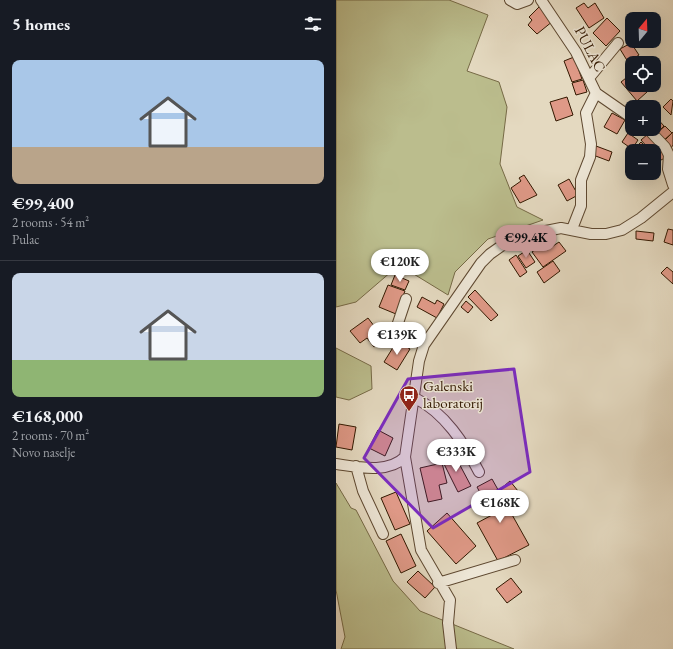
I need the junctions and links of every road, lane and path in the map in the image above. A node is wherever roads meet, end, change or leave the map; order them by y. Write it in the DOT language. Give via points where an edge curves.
graph roads {
  1 [pos="510,0"];
  2 [pos="528,0"];
  3 [pos="542,0"];
  4 [pos="618,43"];
  5 [pos="589,78"];
  6 [pos="596,93"];
  7 [pos="625,113"];
  8 [pos="655,136"];
  9 [pos="673,185"];
  10 [pos="673,192"];
  11 [pos="572,229"];
  12 [pos="406,299"];
  13 [pos="424,345"];
  14 [pos="415,398"];
  15 [pos="405,457"];
  16 [pos="336,464"];
  17 [pos="356,466"];
  18 [pos="479,472"];
  19 [pos="383,534"];
  20 [pos="515,560"];
  21 [pos="438,583"];
  22 [pos="451,649"];
  1 -- 2 [label="street" via="517,4"];
  3 -- 5 [label="street, PULAC" via="565,33"];
  4 -- 5 [label="street"];
  5 -- 6 [label="street, PULAC"];
  6 -- 7 [label="street, PULAC"];
  6 -- 11 [label="street, PULAC" via="586,113 592,144 581,180 581,206"];
  8 -- 9 [label="street" via="666,147 669,155 668,169"];
  10 -- 11 [label="street" via="622,230 590,234"];
  11 -- 13 [label="street" via="560,228 521,236 490,254"];
  12 -- 13 [label="street" via="397,326"];
  13 -- 14 [label="street" via="419,361"];
  14 -- 15 [label="street"];
  14 -- 18 [label="street" via="432,408 450,427"];
  15 -- 17 [label="street" via="385,468"];
  15 -- 21 [label="street" via="421,550"];
  16 -- 17 [label="street"];
  17 -- 19 [label="street" via="363,491"];
  20 -- 21 [label="street"];
  21 -- 22 [label="street" via="450,600 448,623"];
}
